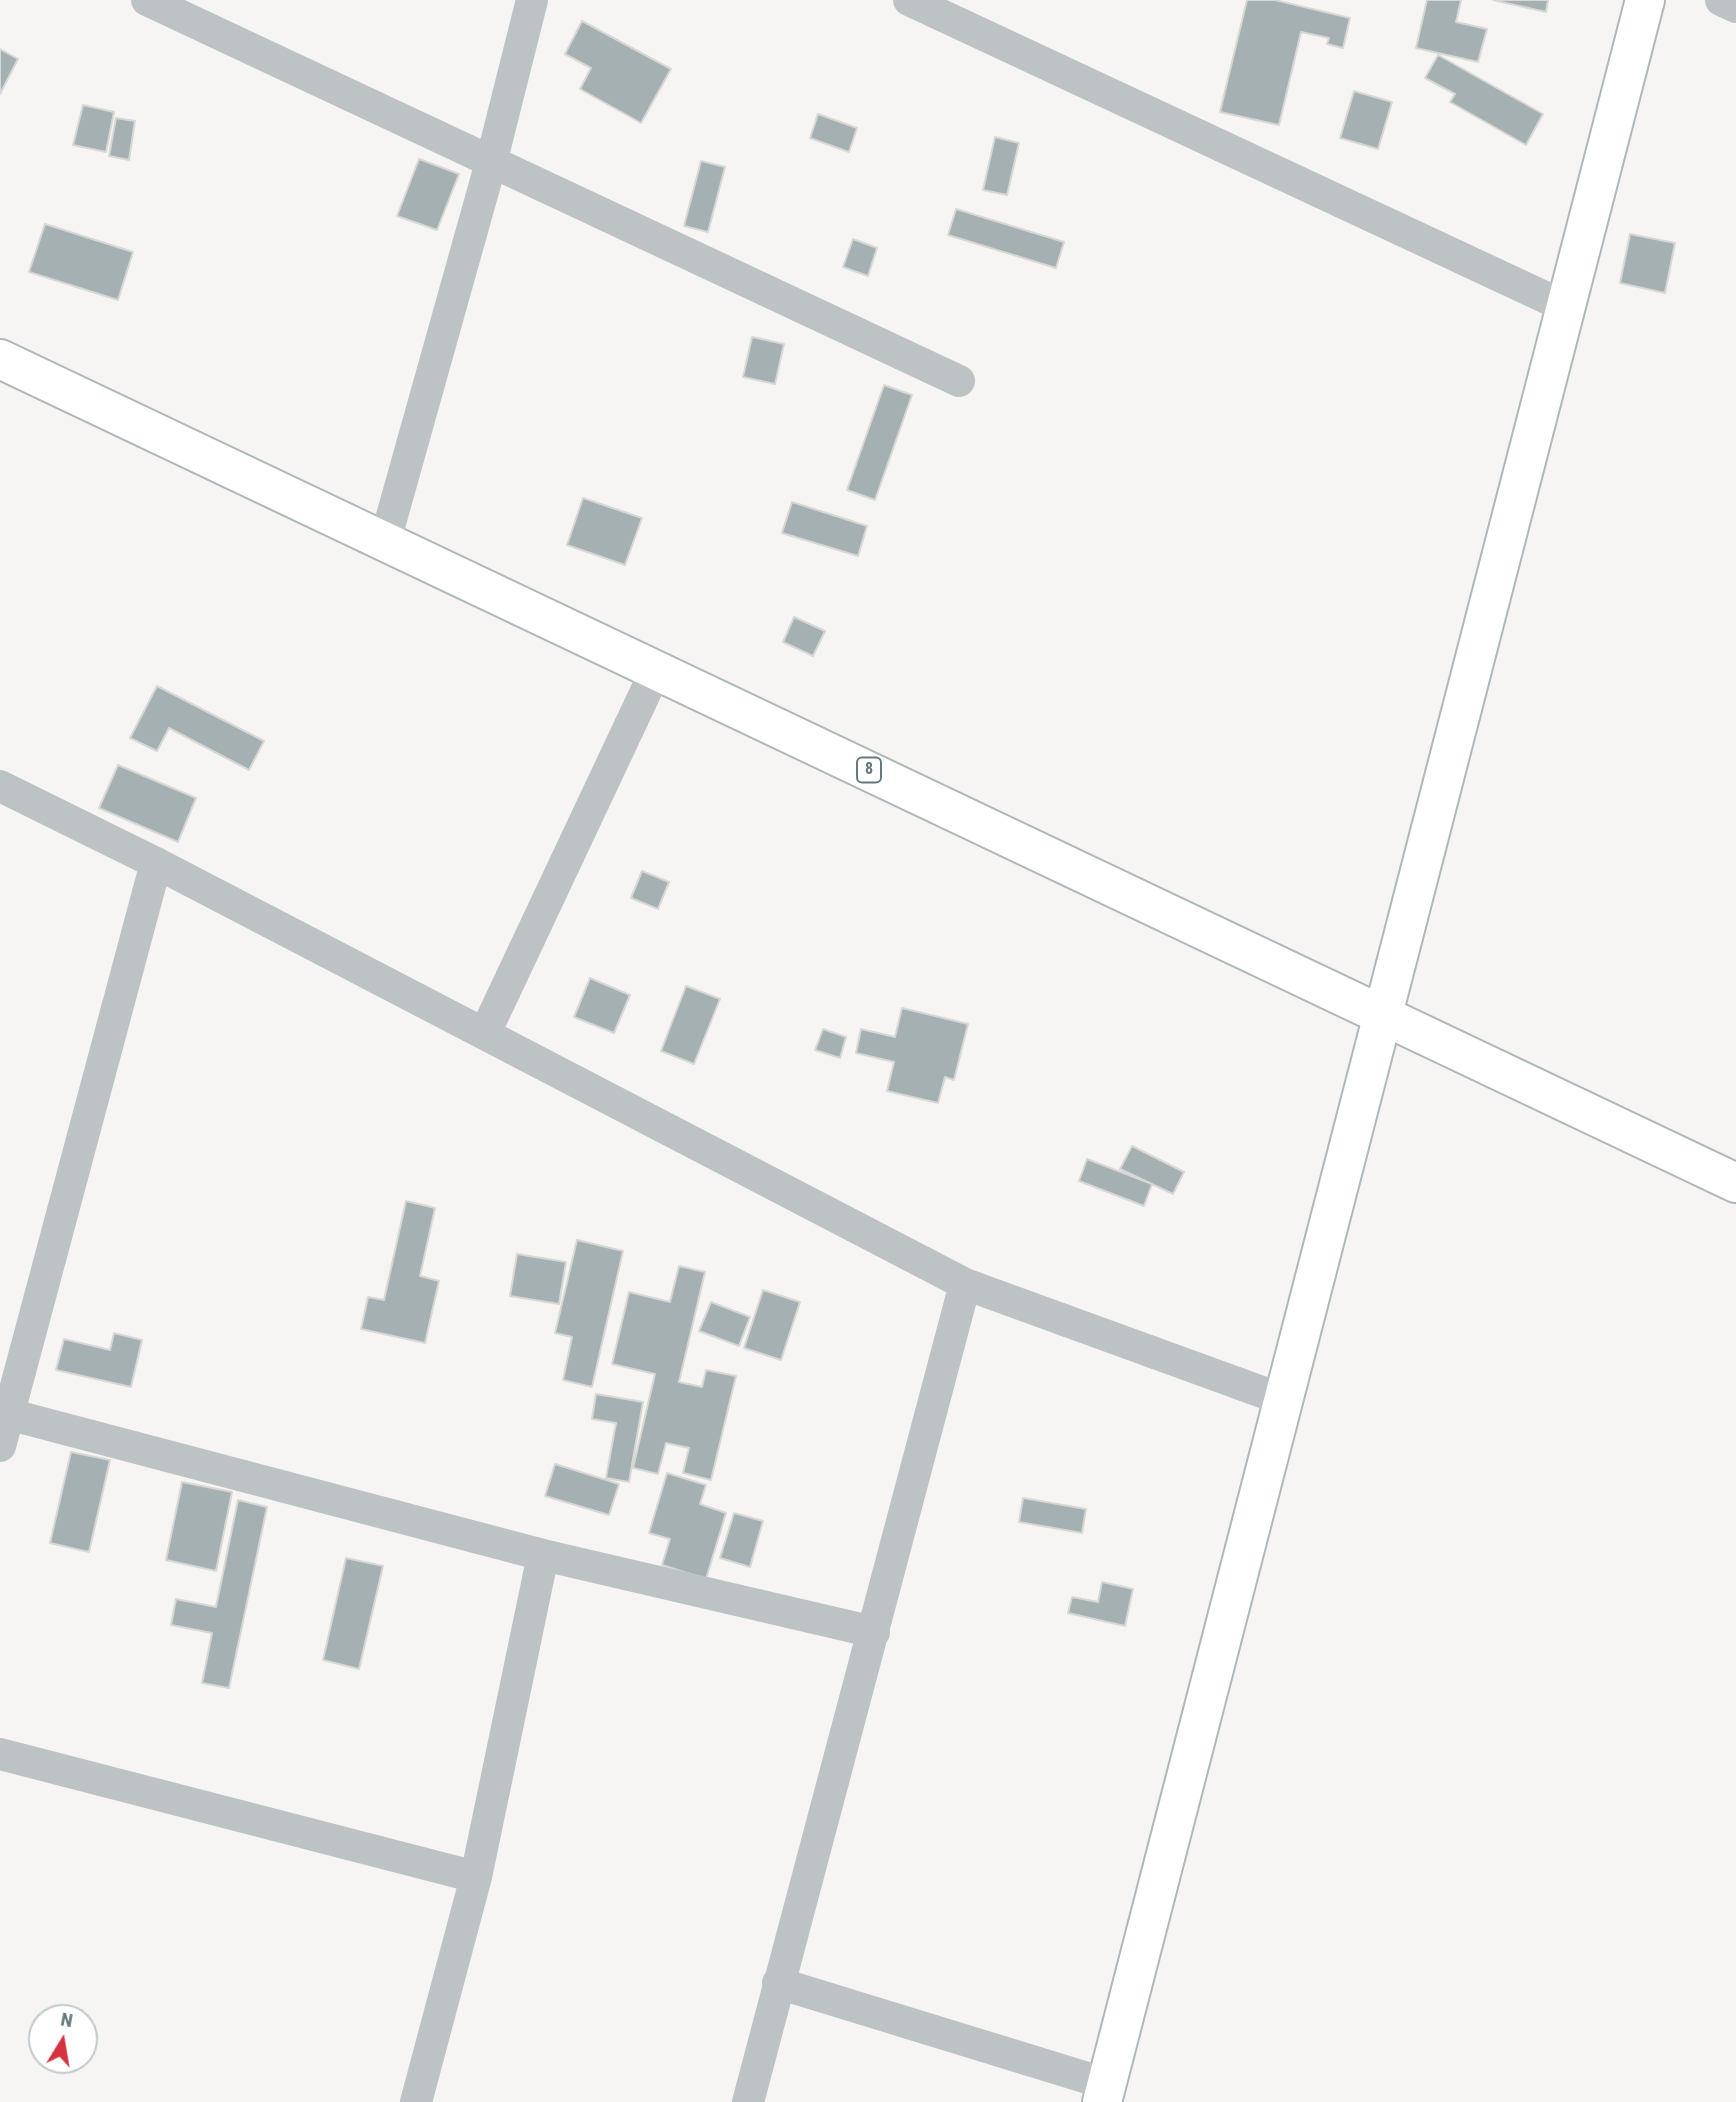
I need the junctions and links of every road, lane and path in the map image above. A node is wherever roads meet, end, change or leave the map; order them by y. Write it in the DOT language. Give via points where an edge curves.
graph roads {
  1 [pos="531,0"];
  2 [pos="909,0"];
  3 [pos="1646,0"];
  4 [pos="1721,0"];
  5 [pos="161,3"];
  6 [pos="1736,7"];
  7 [pos="492,159"];
  8 [pos="1566,307"];
  9 [pos="0,359"];
  10 [pos="959,381"];
  11 [pos="385,541"];
  12 [pos="656,670"];
  13 [pos="0,786"];
  14 [pos="156,863"];
  15 [pos="1382,1013"];
  16 [pos="485,1033"];
  17 [pos="1736,1183"];
  18 [pos="965,1284"];
  19 [pos="1284,1400"];
  20 [pos="8,1414"];
  21 [pos="0,1446"];
  22 [pos="543,1555"];
  23 [pos="874,1632"];
  24 [pos="0,1754"];
  25 [pos="475,1878"];
  26 [pos="778,1983"];
  27 [pos="1104,2093"];
  28 [pos="416,2102"];
  29 [pos="748,2102"];
  1 -- 7 [label="street"];
  2 -- 8 [label="street"];
  3 -- 8 [label="street"];
  4 -- 6 [label="street"];
  5 -- 7 [label="street"];
  7 -- 10 [label="street"];
  7 -- 11 [label="street"];
  8 -- 15 [label="street"];
  9 -- 11 [label="street, 8"];
  11 -- 12 [label="street, 8"];
  12 -- 15 [label="street, 8"];
  12 -- 16 [label="street"];
  13 -- 14 [label="street"];
  14 -- 16 [label="street"];
  14 -- 20 [label="street"];
  15 -- 17 [label="street, 8"];
  15 -- 19 [label="street"];
  16 -- 18 [label="street"];
  18 -- 19 [label="street"];
  18 -- 23 [label="street"];
  19 -- 27 [label="street"];
  20 -- 21 [label="street"];
  20 -- 22 [label="street"];
  22 -- 23 [label="street"];
  22 -- 25 [label="street"];
  23 -- 26 [label="street"];
  24 -- 25 [label="street"];
  25 -- 28 [label="street"];
  26 -- 27 [label="street"];
  26 -- 29 [label="street"];
}
